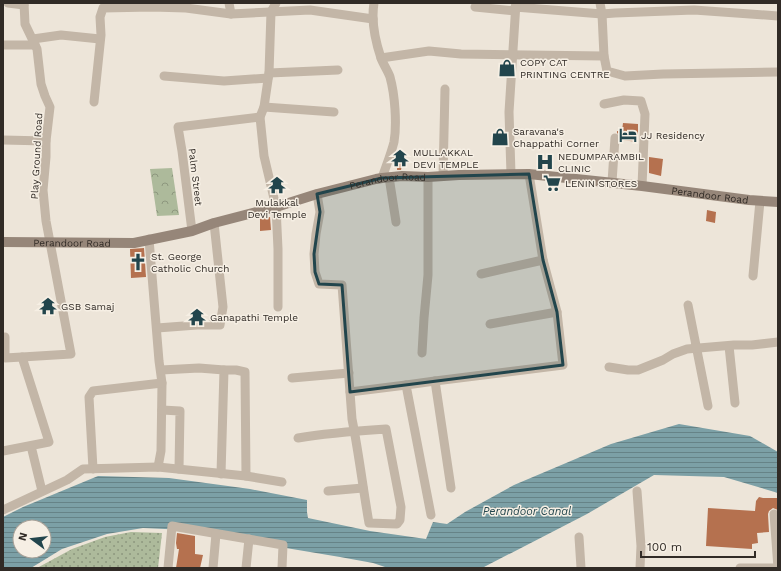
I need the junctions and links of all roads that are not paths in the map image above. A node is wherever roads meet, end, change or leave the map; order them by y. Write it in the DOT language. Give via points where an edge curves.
graph roads {
  1 [pos="8,3"];
  2 [pos="229,3"];
  3 [pos="276,3"];
  4 [pos="374,3"];
  5 [pos="600,3"];
  6 [pos="24,4"];
  7 [pos="152,5"];
  8 [pos="475,6"];
  9 [pos="325,7"];
  10 [pos="515,7"];
  11 [pos="271,12"];
  12 [pos="231,14"];
  13 [pos="602,14"];
  14 [pos="778,16"];
  15 [pos="373,19"];
  16 [pos="100,39"];
  17 [pos="34,42"];
  18 [pos="3,45"];
  19 [pos="512,54"];
  20 [pos="604,56"];
  21 [pos="381,58"];
  22 [pos="338,70"];
  23 [pos="778,72"];
  24 [pos="269,75"];
  25 [pos="164,76"];
  26 [pos="445,89"];
  27 [pos="94,102"];
  28 [pos="604,104"];
  29 [pos="264,107"];
  30 [pos="334,112"];
  31 [pos="260,117"];
  32 [pos="615,138"];
  33 [pos="3,140"];
  34 [pos="46,141"];
  35 [pos="511,174"];
  36 [pos="529,174"];
  37 [pos="443,176"];
  38 [pos="386,177"];
  39 [pos="428,177"];
  40 [pos="612,182"];
  41 [pos="642,186"];
  42 [pos="317,194"];
  43 [pos="760,201"];
  44 [pos="778,202"];
  45 [pos="276,207"];
  46 [pos="396,222"];
  47 [pos="214,223"];
  48 [pos="192,231"];
  49 [pos="149,239"];
  50 [pos="3,242"];
  51 [pos="50,242"];
  52 [pos="543,260"];
  53 [pos="481,274"];
  54 [pos="753,276"];
  55 [pos="688,305"];
  56 [pos="278,306"];
  57 [pos="557,312"];
  58 [pos="490,324"];
  59 [pos="157,328"];
  60 [pos="5,337"];
  61 [pos="778,342"];
  62 [pos="729,346"];
  63 [pos="697,348"];
  64 [pos="422,353"];
  65 [pos="22,357"];
  66 [pos="609,367"];
  67 [pos="160,370"];
  68 [pos="224,370"];
  69 [pos="349,373"];
  70 [pos="292,378"];
  71 [pos="435,381"];
  72 [pos="162,383"];
  73 [pos="406,385"];
  74 [pos="350,392"];
  75 [pos="735,403"];
  76 [pos="708,406"];
  77 [pos="162,410"];
  78 [pos="354,431"];
  79 [pos="298,438"];
  80 [pos="31,446"];
  81 [pos="3,451"];
  82 [pos="158,467"];
  83 [pos="93,469"];
  84 [pos="179,469"];
  85 [pos="221,474"];
  86 [pos="246,476"];
  87 [pos="282,482"];
  88 [pos="363,488"];
  89 [pos="451,488"];
  90 [pos="328,491"];
  91 [pos="637,491"];
  92 [pos="42,492"];
  93 [pos="3,510"];
  94 [pos="774,514"];
  95 [pos="431,516"];
  96 [pos="216,534"];
  97 [pos="579,537"];
  98 [pos="249,539"];
  99 [pos="168,568"];
  100 [pos="213,568"];
  101 [pos="246,568"];
  102 [pos="282,568"];
  103 [pos="580,568"];
  104 [pos="640,568"];
  105 [pos="740,568"];
  106 [pos="778,568"];
  1 -- 6 [label="street"];
  2 -- 12 [label="street"];
  3 -- 11 [label="street"];
  4 -- 15 [label="street"];
  5 -- 13 [label="street"];
  6 -- 17 [label="street, Play Ground Road" via="25,24"];
  7 -- 12 [label="street"];
  7 -- 16 [label="street" via="103,8 100,17"];
  8 -- 10 [label="street"];
  9 -- 11 [label="street"];
  9 -- 15 [label="street"];
  10 -- 13 [label="street"];
  10 -- 19 [label="street"];
  11 -- 12 [label="street"];
  11 -- 24 [label="street"];
  13 -- 14 [label="street" via="694,10"];
  13 -- 20 [label="street"];
  15 -- 21 [label="street"];
  16 -- 17 [label="street" via="61,36"];
  16 -- 27 [label="street"];
  17 -- 18 [label="street"];
  17 -- 34 [label="street, Play Ground Road" via="41,84 50,107"];
  19 -- 20 [label="street"];
  19 -- 21 [label="street" via="429,52"];
  19 -- 35 [label="street" via="509,112"];
  20 -- 23 [label="street" via="607,71 625,76"];
  21 -- 38 [label="street" via="390,77 394,98 395,124"];
  22 -- 24 [label="street"];
  24 -- 25 [label="street" via="224,81"];
  24 -- 29 [label="street"];
  26 -- 37 [label="street"];
  28 -- 41 [label="street" via="624,100 641,101 646,114"];
  29 -- 30 [label="street"];
  29 -- 31 [label="street"];
  31 -- 45 [label="street" via="264,156"];
  31 -- 48 [label="street, Palm Street" via="178,127"];
  32 -- 40 [label="street"];
  33 -- 34 [label="street"];
  34 -- 51 [label="street, Play Ground Road" via="43,190"];
  35 -- 36 [label="main road, Perandoor Road"];
  35 -- 37 [label="main road, Perandoor Road"];
  36 -- 40 [label="main road, Perandoor Road"];
  36 -- 52 [label="street"];
  37 -- 39 [label="main road, Perandoor Road"];
  38 -- 39 [label="main road, Perandoor Road"];
  38 -- 42 [label="main road, Perandoor Road"];
  38 -- 46 [label="street"];
  39 -- 64 [label="street" via="428,275"];
  40 -- 41 [label="main road, Perandoor Road"];
  41 -- 43 [label="main road, Perandoor Road"];
  42 -- 45 [label="main road, Perandoor Road"];
  42 -- 69 [label="street" via="320,212 314,254 315,272 319,284 342,285"];
  43 -- 44 [label="main road, Perandoor Road"];
  43 -- 54 [label="street"];
  45 -- 47 [label="main road, Perandoor Road"];
  45 -- 56 [label="street"];
  47 -- 48 [label="main road, Perandoor Road"];
  47 -- 59 [label="street" via="223,307 220,325"];
  48 -- 49 [label="main road, Perandoor Road"];
  49 -- 51 [label="main road, Perandoor Road" via="134,243"];
  49 -- 59 [label="street"];
  50 -- 51 [label="main road, Perandoor Road"];
  51 -- 65 [label="street, Play Ground Road" via="71,354"];
  52 -- 53 [label="street"];
  52 -- 57 [label="street"];
  55 -- 63 [label="street"];
  57 -- 58 [label="street"];
  57 -- 71 [label="street" via="564,365"];
  59 -- 67 [label="street"];
  60 -- 65 [label="street" via="5,358"];
  61 -- 62 [label="street"];
  62 -- 63 [label="street"];
  62 -- 75 [label="street"];
  63 -- 66 [label="street" via="673,354 638,370"];
  63 -- 76 [label="street"];
  65 -- 80 [label="street" via="49,442"];
  67 -- 68 [label="street"];
  67 -- 72 [label="street"];
  68 -- 85 [label="street"];
  68 -- 86 [label="street" via="245,372"];
  69 -- 70 [label="street"];
  69 -- 74 [label="street"];
  71 -- 73 [label="street"];
  71 -- 89 [label="street"];
  72 -- 77 [label="street"];
  72 -- 83 [label="street" via="93,391 89,397"];
  73 -- 74 [label="street"];
  73 -- 95 [label="street"];
  74 -- 78 [label="street"];
  77 -- 82 [label="street" via="162,451"];
  77 -- 84 [label="street" via="180,411"];
  78 -- 79 [label="street"];
  78 -- 88 [label="street"];
  78 -- 88 [label="street" via="386,429 401,507 400,520 397,524 369,523"];
  80 -- 81 [label="street"];
  80 -- 92 [label="street"];
  82 -- 83 [label="street"];
  82 -- 84 [label="street"];
  83 -- 92 [label="street" via="83,469"];
  84 -- 85 [label="street"];
  85 -- 86 [label="street"];
  86 -- 87 [label="street"];
  88 -- 90 [label="street"];
  91 -- 104 [label="street"];
  92 -- 93 [label="street"];
  94 -- 106 [label="street"];
  96 -- 98 [label="street"];
  96 -- 99 [label="street" via="172,526"];
  96 -- 100 [label="street"];
  97 -- 103 [label="street"];
  98 -- 101 [label="street"];
  98 -- 102 [label="street" via="282,545"];
  105 -- 106 [label="street"];
}
